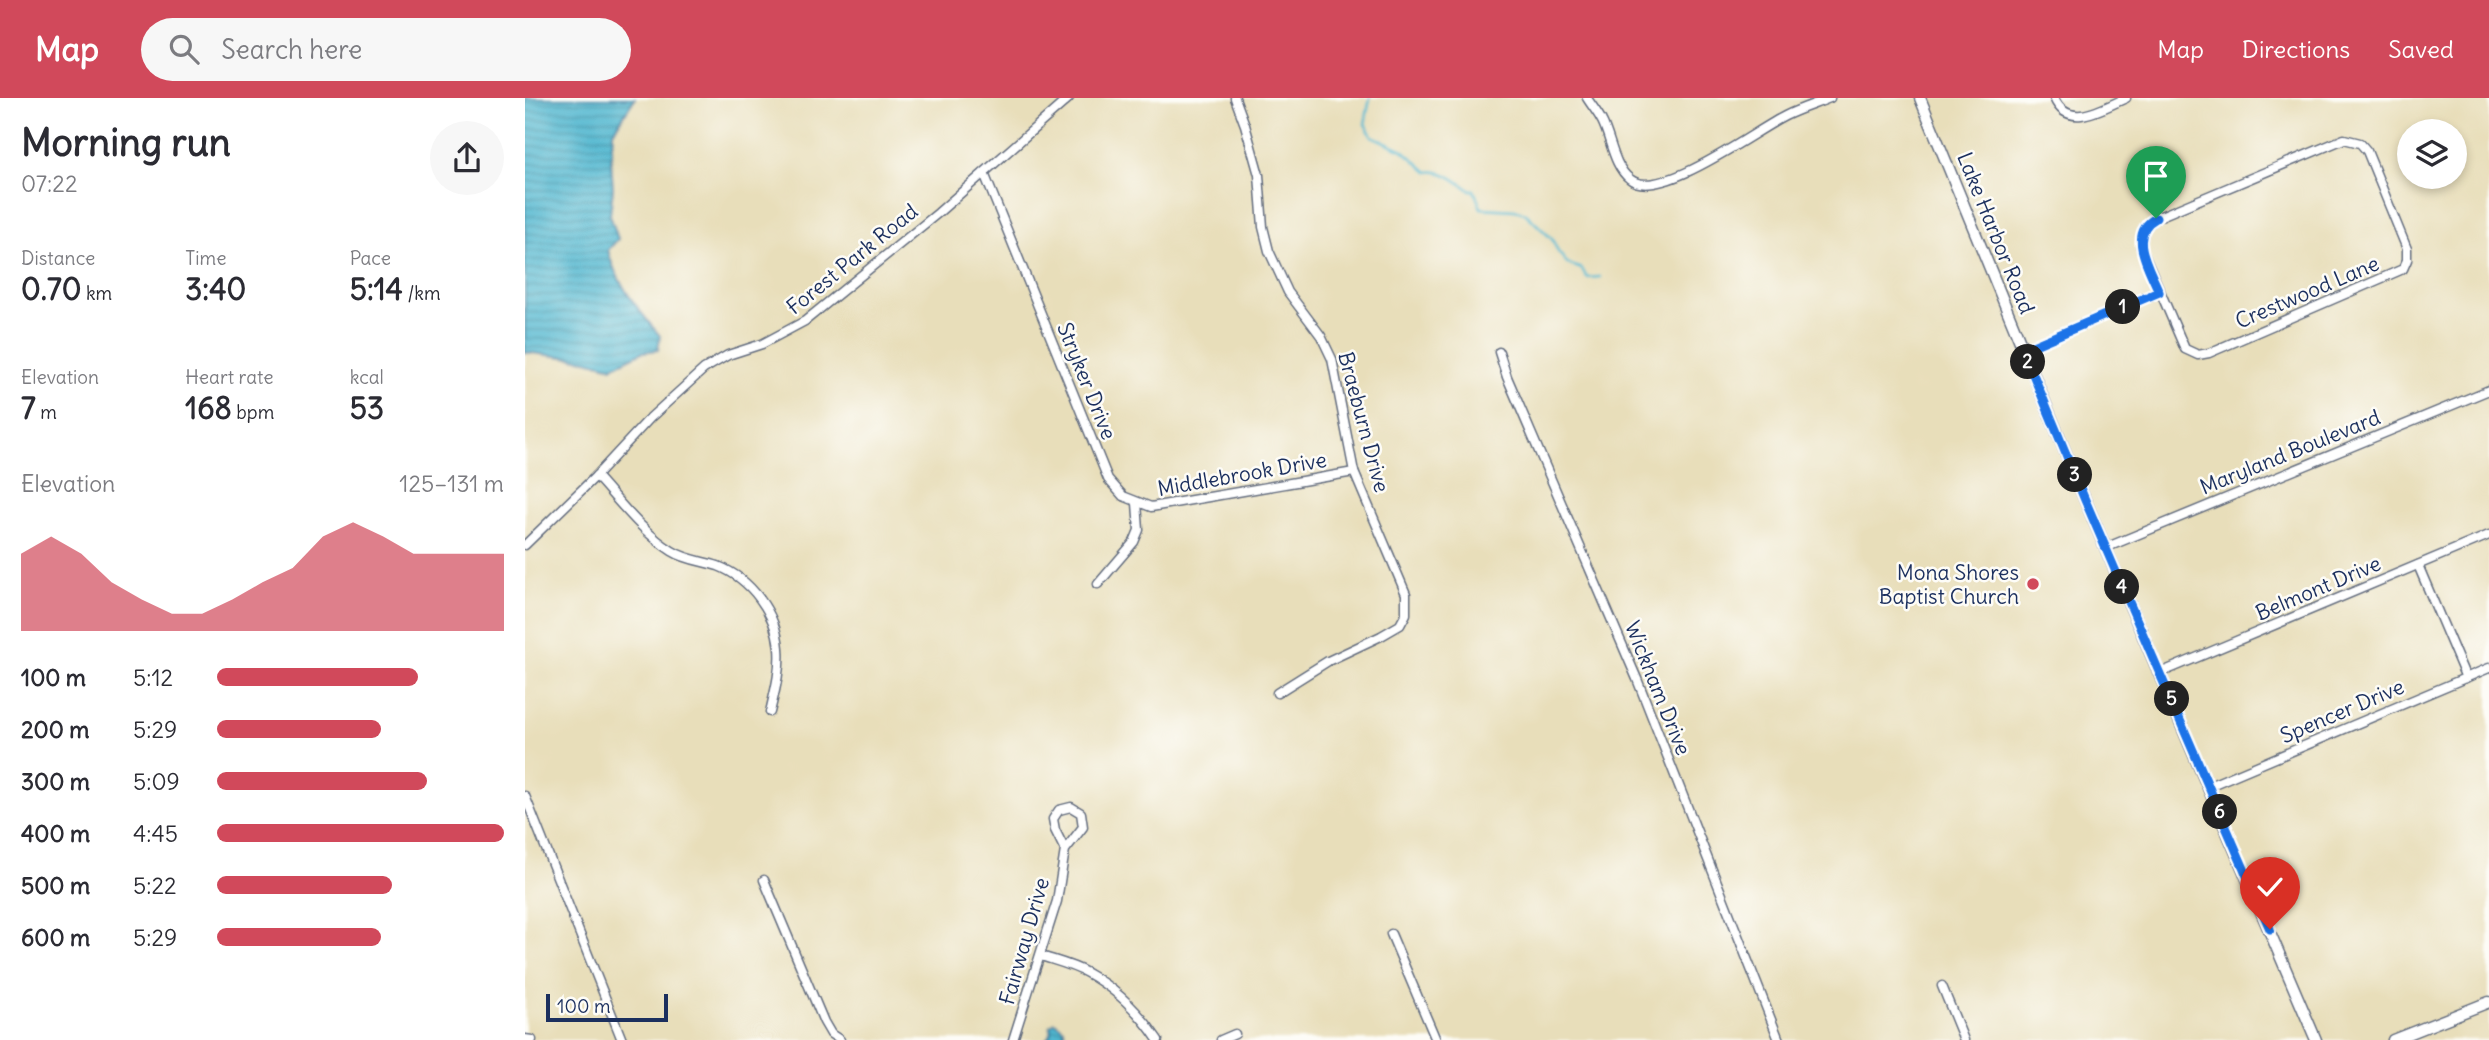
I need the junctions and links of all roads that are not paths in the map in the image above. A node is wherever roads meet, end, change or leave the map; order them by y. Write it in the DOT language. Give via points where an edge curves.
graph roads {
  1 [pos="1069,98"];
  2 [pos="1235,98"];
  3 [pos="1587,98"];
  4 [pos="1830,98"];
  5 [pos="1920,98"];
  6 [pos="2054,98"];
  7 [pos="2126,98"];
  8 [pos="984,173"];
  9 [pos="2159,292"];
  10 [pos="2023,350"];
  11 [pos="1499,352"];
  12 [pos="2489,390"];
  13 [pos="1354,472"];
  14 [pos="596,476"];
  15 [pos="1136,503"];
  16 [pos="2489,535"];
  17 [pos="525,545"];
  18 [pos="2105,548"];
  19 [pos="2418,565"];
  20 [pos="1098,584"];
  21 [pos="2489,668"];
  22 [pos="2160,673"];
  23 [pos="2466,678"];
  24 [pos="1277,693"];
  25 [pos="770,712"];
  26 [pos="2209,786"];
  27 [pos="525,796"];
  28 [pos="1065,850"];
  29 [pos="764,880"];
  30 [pos="1391,934"];
  31 [pos="1041,956"];
  32 [pos="1943,986"];
  33 [pos="2488,1004"];
  34 [pos="1235,1034"];
  35 [pos="525,1039"];
  36 [pos="532,1040"];
  37 [pos="622,1040"];
  38 [pos="840,1040"];
  39 [pos="1013,1040"];
  40 [pos="1158,1040"];
  41 [pos="1221,1040"];
  42 [pos="1436,1040"];
  43 [pos="1779,1040"];
  44 [pos="1964,1040"];
  45 [pos="2316,1040"];
  46 [pos="2393,1040"];
  1 -- 8 [label="street, Forest Park Road"];
  2 -- 13 [label="street, Braeburn Drive" via="1259,175 1269,251 1332,359"];
  3 -- 4 [label="street" via="1625,174 1647,185 1715,159 1786,115"];
  5 -- 10 [label="street, Lake Harbor Road"];
  6 -- 7 [label="street" via="2064,113 2075,116"];
  8 -- 14 [label="street, Forest Park Road" via="799,326 704,369"];
  8 -- 15 [label="street, Stryker Drive" via="1108,479"];
  9 -- 9 [label="street, Crestwood Lane" via="2181,344 2193,354 2204,354 2399,272 2406,264 2407,249 2367,150 2344,139 2151,221 2140,242"];
  9 -- 10 [label="street"];
  10 -- 18 [label="street, Lake Harbor Road"];
  11 -- 43 [label="street, Wickham Drive" via="1637,679"];
  12 -- 18 [label="street, Maryland Boulevard"];
  13 -- 15 [label="street, Middlebrook Drive" via="1151,507"];
  13 -- 24 [label="street, Braeburn Drive" via="1406,594 1406,614 1390,631 1328,661"];
  14 -- 17 [label="street, Forest Park Road"];
  14 -- 25 [label="street" via="673,552 735,575 762,601 779,649"];
  15 -- 20 [label="street" via="1139,530 1134,542"];
  16 -- 19 [label="street, Belmont Drive"];
  18 -- 22 [label="street, Lake Harbor Road"];
  19 -- 22 [label="street, Belmont Drive"];
  19 -- 23 [label="street"];
  21 -- 23 [label="street, Spencer Drive"];
  22 -- 26 [label="street, Lake Harbor Road"];
  23 -- 26 [label="street, Spencer Drive"];
  26 -- 45 [label="street, Lake Harbor Road"];
  27 -- 37 [label="street"];
  28 -- 28 [label="street, Fairway Drive" via="1053,820 1059,810 1071,807 1081,813 1084,822"];
  28 -- 31 [label="street, Fairway Drive"];
  29 -- 38 [label="street" via="824,1022"];
  30 -- 42 [label="street"];
  31 -- 39 [label="street, Fairway Drive"];
  31 -- 40 [label="street" via="1086,972 1110,989 1131,1006"];
  32 -- 44 [label="street"];
  33 -- 46 [label="street"];
  34 -- 41 [label="street"];
  35 -- 36 [label="street"];
}
